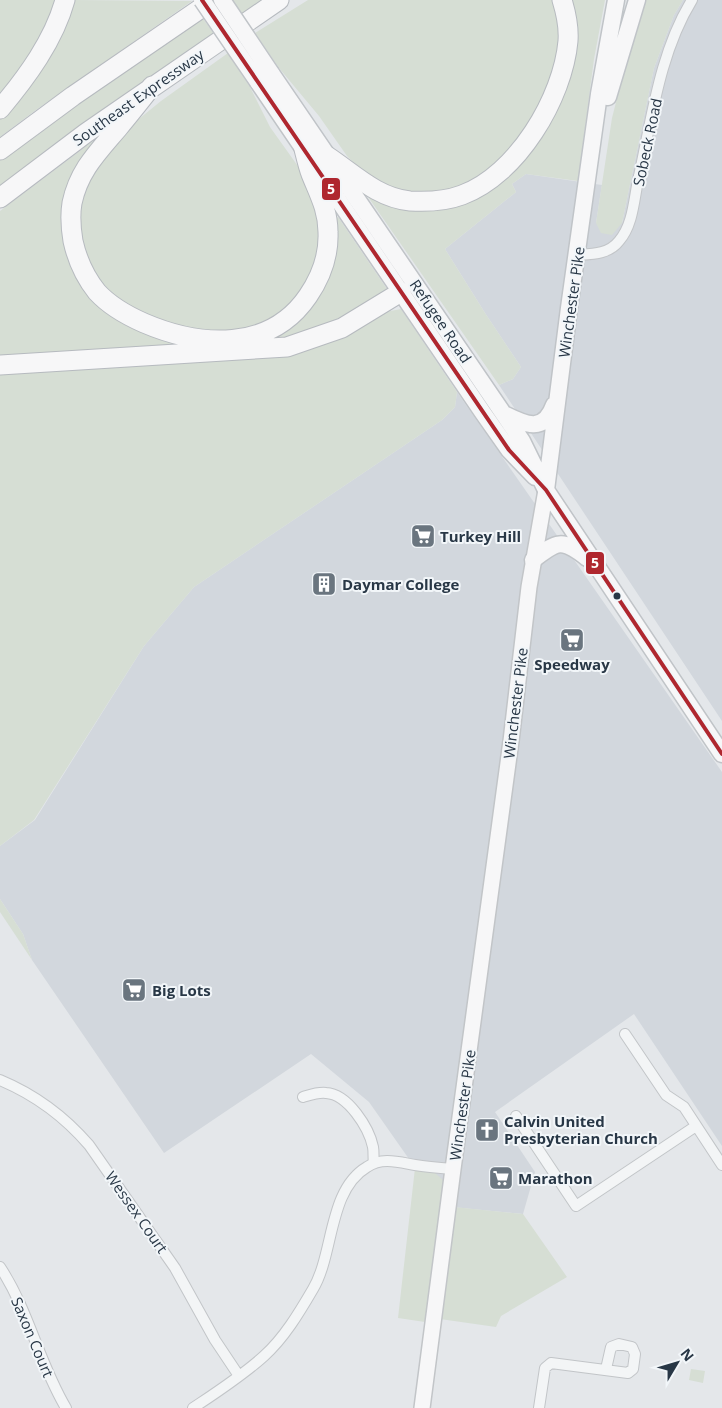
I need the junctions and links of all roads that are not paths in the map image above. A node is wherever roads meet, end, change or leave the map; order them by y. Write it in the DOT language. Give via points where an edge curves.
graph roads {
  1 [pos="65,0"];
  2 [pos="202,0"];
  3 [pos="213,0"];
  4 [pos="222,0"];
  5 [pos="279,0"];
  6 [pos="562,0"];
  7 [pos="616,0"];
  8 [pos="637,0"];
  9 [pos="692,0"];
  10 [pos="264,77"];
  11 [pos="152,86"];
  12 [pos="0,109"];
  13 [pos="595,124"];
  14 [pos="304,149"];
  15 [pos="0,150"];
  16 [pos="327,156"];
  17 [pos="0,198"];
  18 [pos="577,255"];
  19 [pos="401,292"];
  20 [pos="0,365"];
  21 [pos="558,396"];
  22 [pos="505,415"];
  23 [pos="546,490"];
  24 [pos="533,560"];
  25 [pos="597,566"];
  26 [pos="722,754"];
  27 [pos="625,1034"];
  28 [pos="0,1080"];
  29 [pos="303,1097"];
  30 [pos="516,1116"];
  31 [pos="696,1126"];
  32 [pos="374,1163"];
  33 [pos="722,1165"];
  34 [pos="452,1169"];
  35 [pos="0,1267"];
  36 [pos="606,1369"];
  37 [pos="239,1376"];
  38 [pos="66,1408"];
  39 [pos="193,1408"];
  40 [pos="422,1408"];
  41 [pos="539,1408"];
  1 -- 12 [label="highway" via="38,59"];
  2 -- 10 [label="main road, bridge"];
  3 -- 15 [label="highway"];
  4 -- 10 [label="main road, bridge"];
  5 -- 11 [label="highway, Southeast Expressway"];
  6 -- 16 [label="highway" via="568,40 564,68 554,96 528,140 504,167 475,189 448,199 399,199 372,187"];
  7 -- 13 [label="main road, Winchester Pike"];
  8 -- 13 [label="main road" via="608,97"];
  9 -- 18 [label="street, Sobeck Road" via="662,73 625,234 612,248"];
  10 -- 14 [label="main road, Refugee Road"];
  10 -- 16 [label="main road, Refugee Road"];
  11 -- 14 [label="highway" via="88,163 76,189 71,218 76,251 98,292 119,310 154,328 195,339 236,339 273,328 290,318 303,303 323,268 328,232 324,202 311,175"];
  11 -- 17 [label="highway, Southeast Expressway"];
  13 -- 18 [label="main road, Winchester Pike"];
  14 -- 19 [label="main road, Refugee Road"];
  16 -- 22 [label="main road, Refugee Road"];
  18 -- 21 [label="main road, Winchester Pike"];
  19 -- 20 [label="highway" via="342,328 287,347"];
  19 -- 23 [label="main road, Refugee Road" via="509,450"];
  21 -- 22 [label="main road" via="552,412 542,422 527,424"];
  21 -- 23 [label="main road, Winchester Pike"];
  22 -- 23 [label="main road, Refugee Road"];
  23 -- 24 [label="main road, Winchester Pike"];
  23 -- 25 [label="main road, Refugee Road"];
  24 -- 25 [label="main road" via="551,546 568,544"];
  24 -- 34 [label="main road, Winchester Pike"];
  25 -- 26 [label="main road, Refugee Road"];
  27 -- 31 [label="street" via="666,1095 684,1107"];
  28 -- 37 [label="street, Wessex Court" via="40,1100 90,1145 175,1268 210,1333"];
  29 -- 32 [label="street" via="327,1092 352,1109 370,1138"];
  30 -- 31 [label="street" via="576,1206"];
  31 -- 33 [label="street"];
  32 -- 34 [label="street" via="394,1161"];
  32 -- 37 [label="street" via="359,1173 346,1190 314,1287 285,1333"];
  34 -- 40 [label="main road, Winchester Pike"];
  35 -- 38 [label="street, Saxon Court" via="24,1311"];
  36 -- 41 [label="street" via="547,1364"];
  37 -- 39 [label="street"];
}
